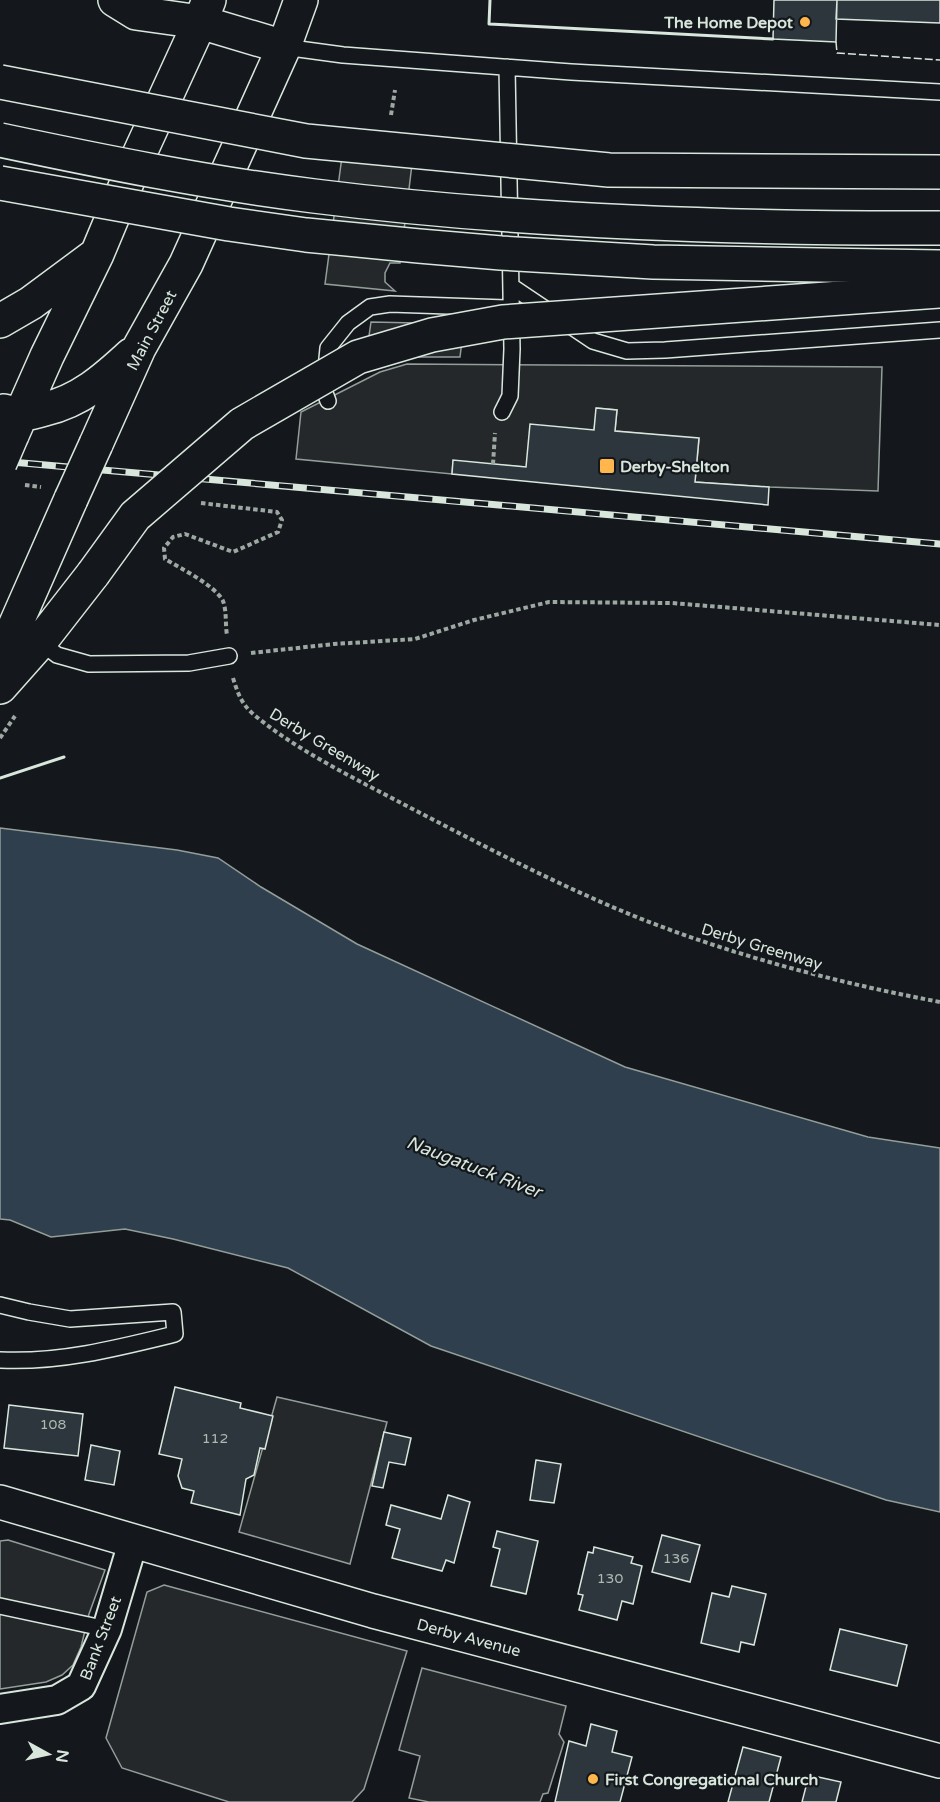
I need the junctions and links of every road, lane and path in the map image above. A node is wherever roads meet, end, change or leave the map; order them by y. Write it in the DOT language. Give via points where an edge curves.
graph roads {
  1 [pos="115,0"];
  2 [pos="301,0"];
  3 [pos="198,7"];
  4 [pos="285,46"];
  5 [pos="507,67"];
  6 [pos="0,82"];
  7 [pos="395,90"];
  8 [pos="940,92"];
  9 [pos="391,114"];
  10 [pos="0,140"];
  11 [pos="940,172"];
  12 [pos="0,183"];
  13 [pos="940,228"];
  14 [pos="97,254"];
  15 [pos="940,267"];
  16 [pos="511,286"];
  17 [pos="940,291"];
  18 [pos="512,309"];
  19 [pos="0,321"];
  20 [pos="940,330"];
  21 [pos="139,348"];
  22 [pos="328,401"];
  23 [pos="502,412"];
  24 [pos="496,427"];
  25 [pos="10,442"];
  26 [pos="493,464"];
  27 [pos="57,493"];
  28 [pos="198,503"];
  29 [pos="940,625"];
  30 [pos="40,642"];
  31 [pos="229,656"];
  32 [pos="0,660"];
  33 [pos="0,687"];
  34 [pos="940,1002"];
  35 [pos="1,1308"];
  36 [pos="0,1360"];
  37 [pos="0,1502"];
  38 [pos="133,1542"];
  39 [pos="0,1606"];
  40 [pos="106,1629"];
  41 [pos="0,1709"];
  42 [pos="940,1761"];
  1 -- 3 [label="main road" via="136,13"];
  2 -- 4 [label="main road, Main Street"];
  3 -- 4 [label="main road"];
  3 -- 14 [label="main road"];
  4 -- 5 [label="lane" via="343,55"];
  4 -- 21 [label="main road, Main Street" via="186,264"];
  5 -- 8 [label="lane"];
  5 -- 16 [label="lane"];
  6 -- 11 [label="main road, bridge" via="329,144 609,170"];
  7 -- 9 [label="path"];
  10 -- 13 [label="main road, bridge" via="203,179 422,207 696,226"];
  12 -- 15 [label="main road, bridge" via="229,224 431,247 653,262"];
  14 -- 19 [label="main road"];
  14 -- 25 [label="main road"];
  16 -- 18 [label="lane"];
  16 -- 20 [label="lane" via="593,341 627,351"];
  17 -- 30 [label="main road, bridge" via="503,322 432,335 358,357 242,424 135,516"];
  18 -- 22 [label="lane" via="390,304 370,307 348,323 328,348 324,390"];
  18 -- 23 [label="lane" via="510,396"];
  21 -- 25 [label="main road" via="108,377"];
  21 -- 27 [label="main road, Main Street, bridge" via="96,444"];
  24 -- 26 [label="path"];
  25 -- 27 [label="path"];
  27 -- 32 [label="main road, Main Street"];
  28 -- 31 [label="path, Derby Greenway" via="277,512 282,520 278,532 233,552 185,534 173,537 164,548 165,559 222,599"];
  29 -- 31 [label="path" via="672,603 549,602 415,639"];
  30 -- 31 [label="lane" via="57,655 89,664 189,663"];
  30 -- 33 [label="main road"];
  31 -- 34 [label="path, Derby Greenway" via="238,696 250,711 281,735 495,852 644,920 712,944 829,978"];
  35 -- 36 [label="lane" via="70,1319 173,1312 175,1334 106,1351"];
  37 -- 38 [label="main road, Derby Avenue"];
  38 -- 40 [label="street, Bank Street"];
  38 -- 42 [label="main road, Derby Avenue" via="373,1611"];
  39 -- 40 [label="lane"];
  40 -- 41 [label="street, Bank Street" via="81,1686 57,1700"];
}
